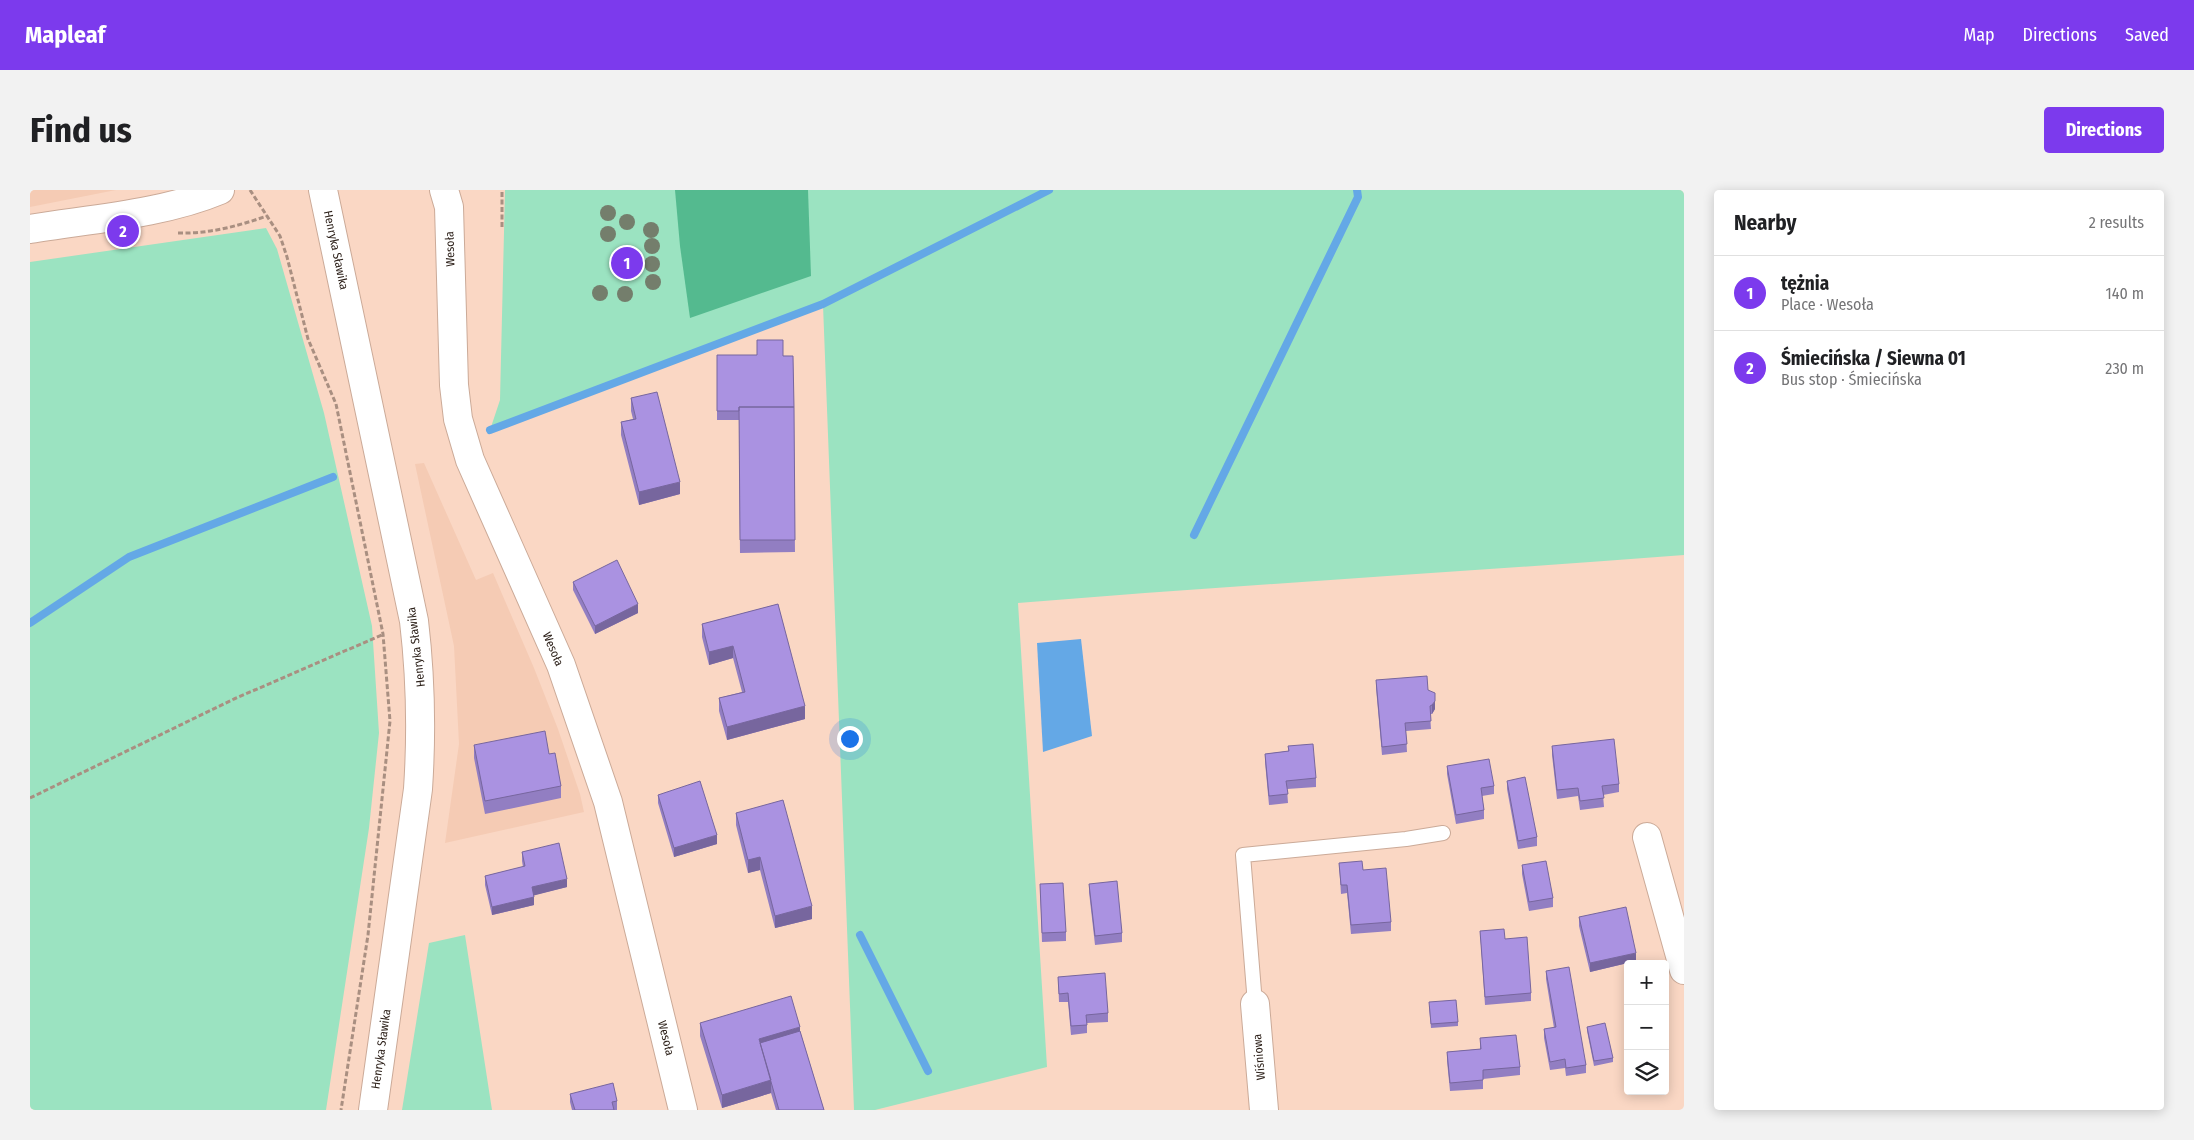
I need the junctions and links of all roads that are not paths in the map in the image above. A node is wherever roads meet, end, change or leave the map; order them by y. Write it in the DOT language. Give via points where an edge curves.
graph roads {
  1 [pos="220,190"];
  2 [pos="323,190"];
  3 [pos="444,190"];
  4 [pos="30,229"];
  5 [pos="1443,833"];
  6 [pos="1647,837"];
  7 [pos="1684,970"];
  8 [pos="1255,1004"];
  9 [pos="373,1110"];
  10 [pos="683,1110"];
  11 [pos="1264,1110"];
  1 -- 4 [label="street" via="197,200 160,208"];
  2 -- 9 [label="street, Henryka Sławika" via="414,621 420,672 422,735 418,789"];
  3 -- 10 [label="street, Wesoła" via="449,207 454,385 458,419 470,460 560,665 608,802"];
  5 -- 8 [label="lane" via="1242,855"];
  6 -- 7 [label="street"];
  8 -- 11 [label="street, Wiśniowa"];
}
